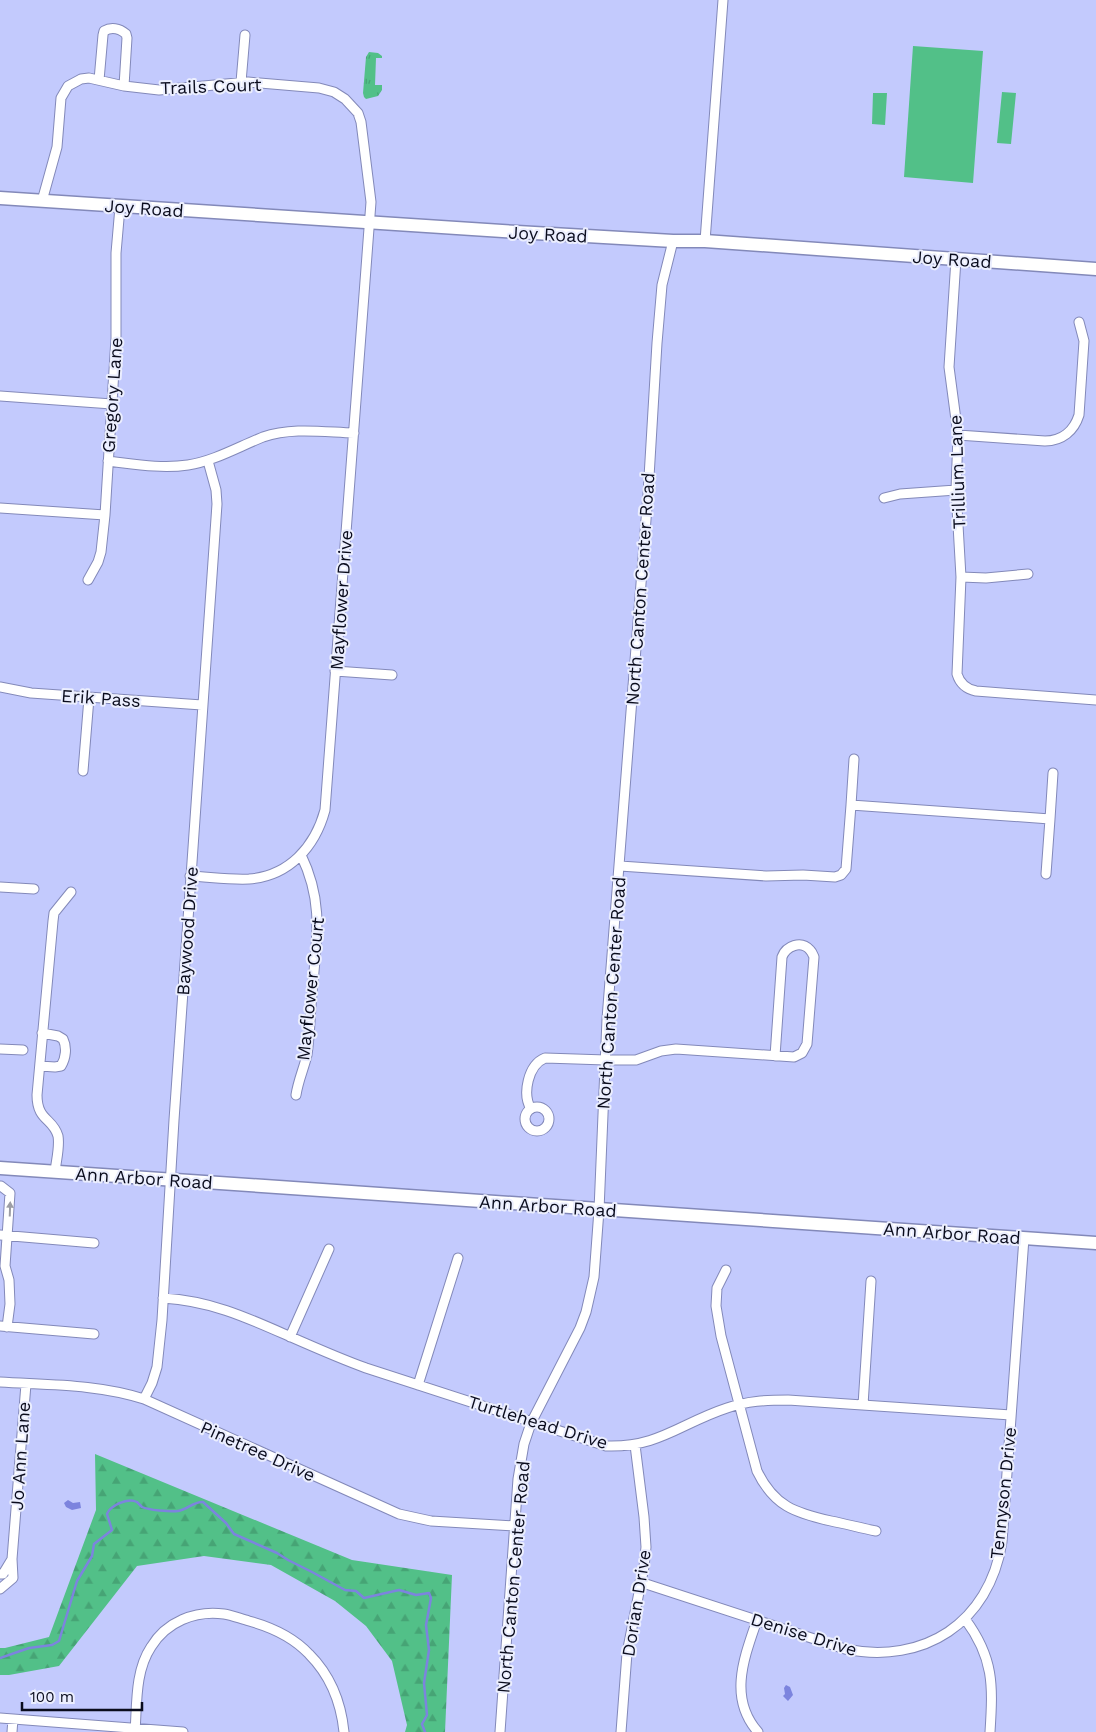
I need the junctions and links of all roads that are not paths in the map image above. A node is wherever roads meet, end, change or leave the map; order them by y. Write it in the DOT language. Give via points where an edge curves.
graph roads {
  1 [pos="723,0"];
  2 [pos="245,35"];
  3 [pos="99,80"];
  4 [pos="241,82"];
  5 [pos="124,86"];
  6 [pos="0,198"];
  7 [pos="42,201"];
  8 [pos="120,207"];
  9 [pos="368,222"];
  10 [pos="672,241"];
  11 [pos="705,241"];
  12 [pos="956,259"];
  13 [pos="1096,269"];
  14 [pos="1080,322"];
  15 [pos="0,396"];
  16 [pos="112,404"];
  17 [pos="354,434"];
  18 [pos="958,435"];
  19 [pos="208,461"];
  20 [pos="108,462"];
  21 [pos="956,490"];
  22 [pos="884,498"];
  23 [pos="0,508"];
  24 [pos="105,515"];
  25 [pos="1028,574"];
  26 [pos="962,577"];
  27 [pos="88,580"];
  28 [pos="335,671"];
  29 [pos="392,675"];
  30 [pos="0,687"];
  31 [pos="89,698"];
  32 [pos="1096,700"];
  33 [pos="202,705"];
  34 [pos="854,759"];
  35 [pos="83,771"];
  36 [pos="1053,774"];
  37 [pos="850,805"];
  38 [pos="1050,819"];
  39 [pos="301,855"];
  40 [pos="620,866"];
  41 [pos="1046,874"];
  42 [pos="190,876"];
  43 [pos="0,887"];
  44 [pos="34,889"];
  45 [pos="71,892"];
  46 [pos="42,1034"];
  47 [pos="0,1049"];
  48 [pos="23,1050"];
  49 [pos="775,1056"];
  50 [pos="606,1060"];
  51 [pos="40,1066"];
  52 [pos="296,1095"];
  53 [pos="531,1109"];
  54 [pos="2,1168"];
  55 [pos="55,1172"];
  56 [pos="171,1180"];
  57 [pos="0,1186"];
  58 [pos="599,1210"];
  59 [pos="4,1236"];
  60 [pos="1024,1238"];
  61 [pos="94,1243"];
  62 [pos="1096,1243"];
  63 [pos="328,1249"];
  64 [pos="458,1258"];
  65 [pos="3,1266"];
  66 [pos="726,1270"];
  67 [pos="871,1281"];
  68 [pos="163,1298"];
  69 [pos="4,1327"];
  70 [pos="94,1334"];
  71 [pos="290,1337"];
  72 [pos="0,1382"];
  73 [pos="26,1384"];
  74 [pos="418,1385"];
  75 [pos="144,1399"];
  76 [pos="739,1404"];
  77 [pos="863,1405"];
  78 [pos="1011,1415"];
  79 [pos="531,1422"];
  80 [pos="635,1445"];
  81 [pos="515,1526"];
  82 [pos="876,1531"];
  83 [pos="12,1559"];
  84 [pos="0,1574"];
  85 [pos="640,1582"];
  86 [pos="0,1589"];
  87 [pos="965,1619"];
  88 [pos="757,1620"];
  89 [pos="0,1718"];
  90 [pos="13,1719"];
  91 [pos="135,1730"];
  92 [pos="12,1732"];
  93 [pos="183,1732"];
  94 [pos="344,1732"];
  95 [pos="500,1732"];
  96 [pos="621,1732"];
  97 [pos="758,1732"];
  98 [pos="990,1732"];
  1 -- 11 [label="street"];
  2 -- 4 [label="street"];
  3 -- 5 [label="street, Trails Court"];
  3 -- 5 [label="street" via="104,32 116,29 127,38"];
  3 -- 7 [label="street, Trails Court" via="81,79 62,93 57,146"];
  4 -- 5 [label="street, Trails Court" via="159,90"];
  4 -- 9 [label="street, Trails Court" via="326,89 352,104 363,135 370,202"];
  6 -- 7 [label="street, Joy Road"];
  7 -- 8 [label="street, Joy Road"];
  8 -- 9 [label="street, Joy Road"];
  8 -- 16 [label="street, Gregory Lane"];
  9 -- 10 [label="street, Joy Road"];
  9 -- 17 [label="street, Mayflower Drive"];
  10 -- 11 [label="street, Joy Road"];
  10 -- 40 [label="street, North Canton Center Road" via="662,285 657,343"];
  11 -- 12 [label="street, Joy Road"];
  12 -- 13 [label="street, Joy Road"];
  12 -- 18 [label="street, Trillium Lane" via="949,366"];
  14 -- 18 [label="street" via="1084,341 1079,416 1068,433 1045,442"];
  15 -- 16 [label="street"];
  16 -- 20 [label="street, Gregory Lane"];
  17 -- 19 [label="street" via="306,430 283,432 263,437"];
  17 -- 28 [label="street, Mayflower Drive"];
  18 -- 21 [label="street, Trillium Lane"];
  19 -- 20 [label="street" via="175,467"];
  19 -- 33 [label="street, Baywood Drive" via="217,504"];
  20 -- 24 [label="street, Gregory Lane"];
  21 -- 22 [label="street"];
  21 -- 26 [label="street, Trillium Lane"];
  23 -- 24 [label="street"];
  24 -- 27 [label="street, Gregory Lane" via="101,552"];
  25 -- 26 [label="street"];
  26 -- 32 [label="street, Trillium Lane" via="956,670 962,684 976,691"];
  28 -- 29 [label="street"];
  28 -- 39 [label="street, Mayflower Drive" via="325,810 316,835"];
  30 -- 31 [label="street, Erik Pass"];
  31 -- 33 [label="street, Erik Pass"];
  31 -- 35 [label="street"];
  33 -- 42 [label="street, Baywood Drive"];
  34 -- 37 [label="street"];
  36 -- 38 [label="street"];
  37 -- 38 [label="street"];
  37 -- 40 [label="street" via="846,869 838,876 766,876"];
  38 -- 41 [label="street"];
  39 -- 42 [label="street, Mayflower Drive" via="282,869 258,878"];
  39 -- 52 [label="street, Mayflower Court" via="313,884 318,916 306,1055"];
  40 -- 50 [label="street, North Canton Center Road"];
  42 -- 56 [label="street, Baywood Drive"];
  43 -- 44 [label="street"];
  45 -- 46 [label="street" via="54,913"];
  46 -- 51 [label="street"];
  46 -- 51 [label="street" via="63,1039 65,1052 61,1066"];
  47 -- 48 [label="street"];
  49 -- 49 [label="street" via="797,1056 807,1044 814,958 810,949 802,946 790,947 782,957"];
  49 -- 50 [label="street" via="676,1049 636,1060"];
  50 -- 53 [label="street" via="551,1057 540,1060 534,1066 528,1085 526,1101"];
  50 -- 58 [label="street, North Canton Center Road"];
  51 -- 55 [label="street" via="37,1105 58,1137"];
  54 -- 55 [label="street, Ann Arbor Road"];
  54 -- 57 [label="street"];
  55 -- 56 [label="street, Ann Arbor Road"];
  56 -- 58 [label="street, Ann Arbor Road"];
  56 -- 68 [label="street, Baywood Drive"];
  59 -- 57 [label="street, one-way" via="10,1193"];
  58 -- 60 [label="street, Ann Arbor Road"];
  58 -- 79 [label="street, North Canton Center Road" via="594,1277 586,1312"];
  59 -- 61 [label="street"];
  59 -- 65 [label="street"];
  60 -- 62 [label="street, Ann Arbor Road"];
  60 -- 78 [label="street, Tennyson Drive"];
  63 -- 71 [label="street"];
  64 -- 74 [label="street"];
  65 -- 69 [label="street" via="9,1280 10,1304"];
  66 -- 76 [label="street" via="717,1288 716,1306"];
  67 -- 77 [label="street"];
  68 -- 71 [label="street, Turtlehead Drive" via="223,1308"];
  68 -- 75 [label="street, Baywood Drive" via="157,1367"];
  69 -- 70 [label="street"];
  71 -- 74 [label="street, Turtlehead Drive"];
  72 -- 73 [label="street, Pinetree Drive"];
  73 -- 75 [label="street, Pinetree Drive" via="106,1390"];
  73 -- 83 [label="street, Jo Ann Lane"];
  74 -- 79 [label="street, Turtlehead Drive"];
  75 -- 81 [label="street, Pinetree Drive" via="399,1514 430,1521"];
  76 -- 77 [label="street, Turtlehead Drive" via="788,1400"];
  76 -- 80 [label="street, Turtlehead Drive" via="660,1438"];
  76 -- 82 [label="street" via="757,1470 776,1499 805,1515"];
  77 -- 78 [label="street, Turtlehead Drive"];
  78 -- 87 [label="street, Tennyson Drive" via="999,1558 987,1589"];
  79 -- 80 [label="street, Turtlehead Drive" via="598,1444"];
  79 -- 81 [label="street, North Canton Center Road" via="520,1466"];
  80 -- 85 [label="street, Dorian Drive" via="646,1534"];
  81 -- 95 [label="street, North Canton Center Road"];
  83 -- 84 [label="street"];
  83 -- 86 [label="street, Jo Ann Lane" via="13,1578"];
  85 -- 88 [label="street, Denise Drive"];
  85 -- 96 [label="street, Dorian Drive" via="627,1652"];
  87 -- 88 [label="street, Denise Drive" via="929,1643 879,1653 845,1649"];
  87 -- 98 [label="street" via="988,1664 992,1690"];
  88 -- 97 [label="street" via="744,1660 740,1689 744,1710"];
  89 -- 90 [label="street"];
  90 -- 91 [label="street"];
  90 -- 92 [label="street"];
  91 -- 93 [label="street"];
  91 -- 94 [label="street" via="139,1681 151,1646 179,1621 212,1613 268,1627 284,1634 309,1653 335,1692"];
}
